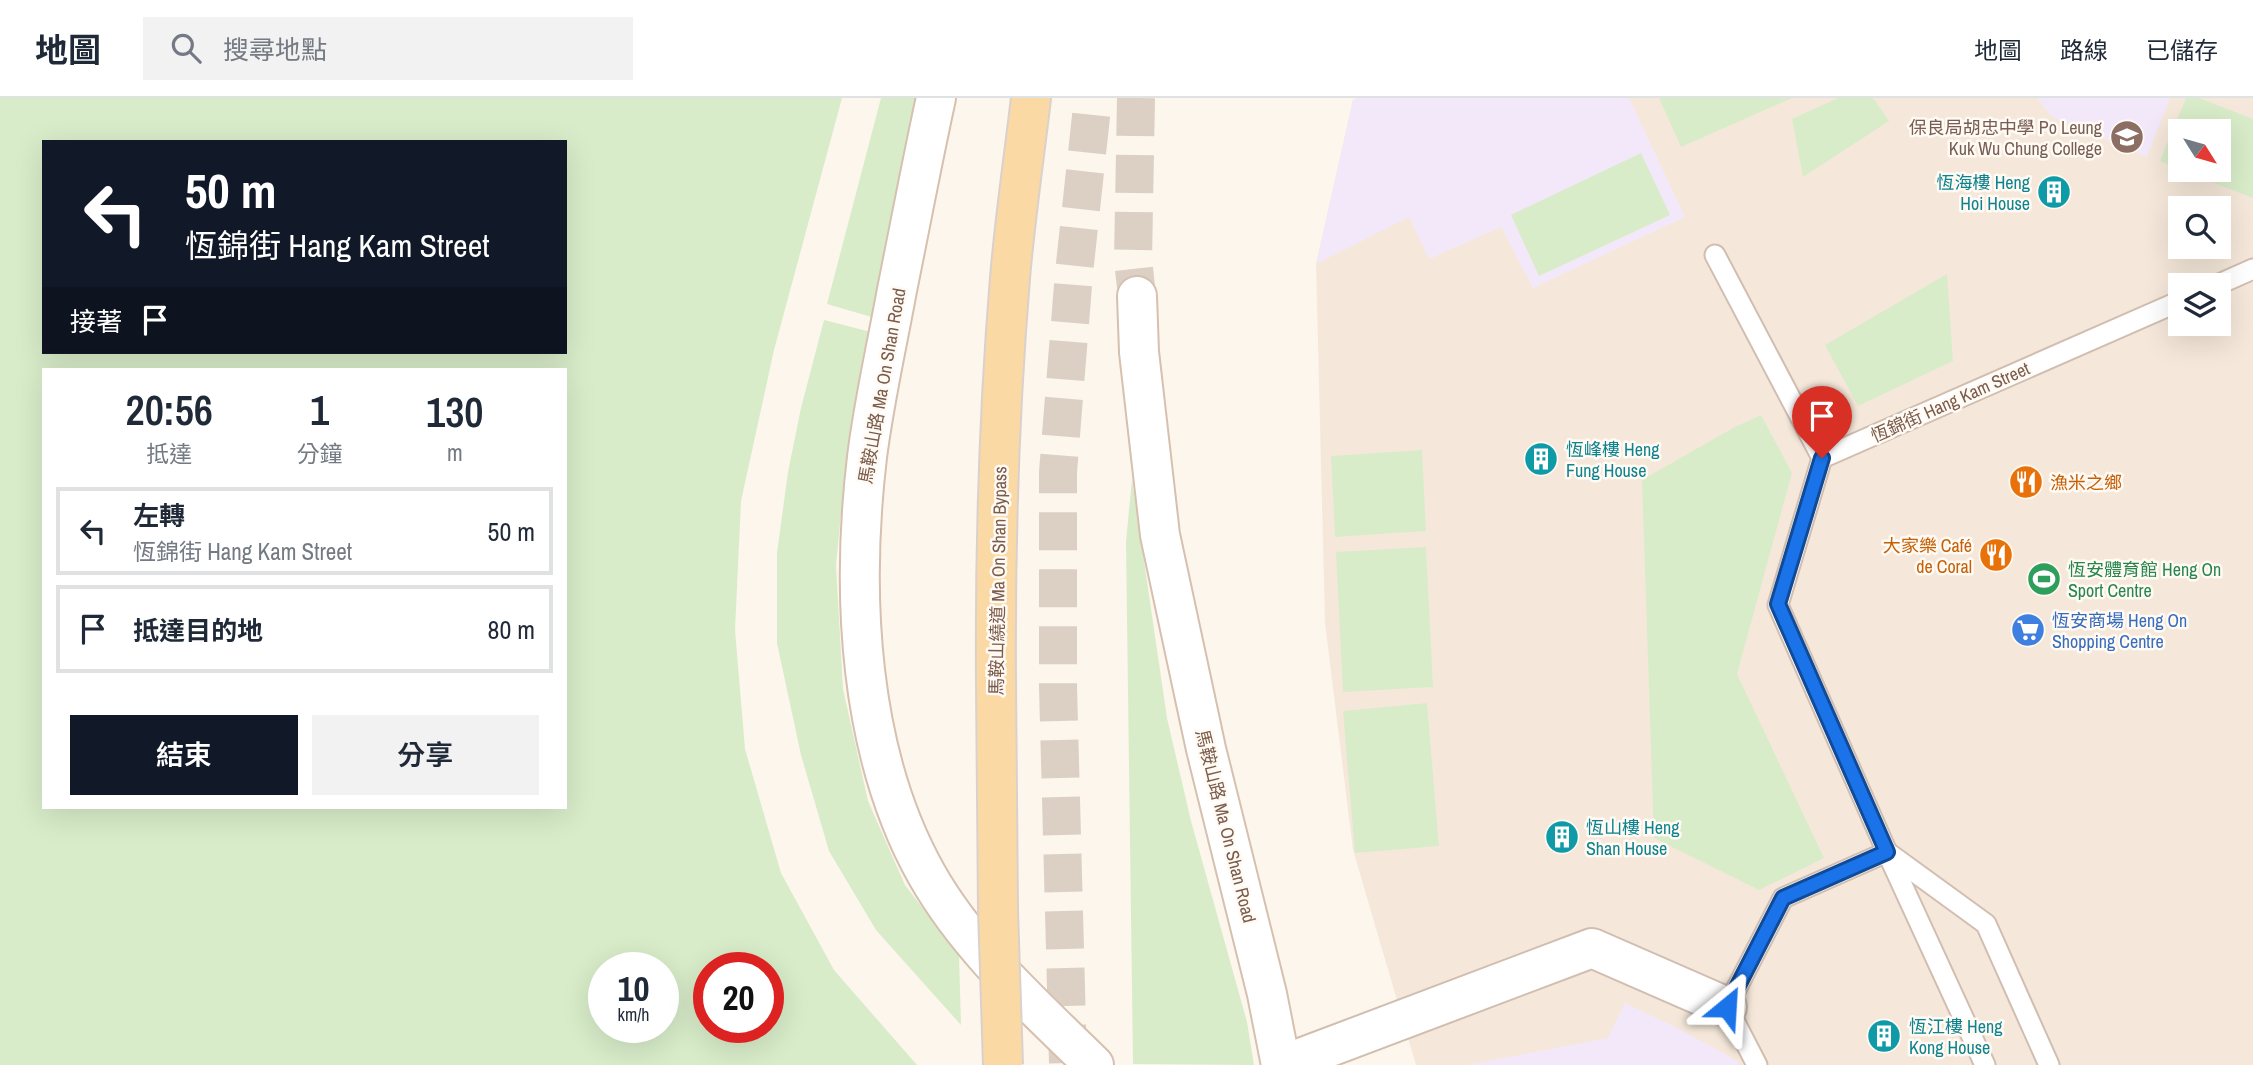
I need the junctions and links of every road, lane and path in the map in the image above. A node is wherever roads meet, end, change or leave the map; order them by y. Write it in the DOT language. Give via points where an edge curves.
graph roads {
  1 [pos="936,98"];
  2 [pos="1031,98"];
  3 [pos="1715,255"];
  4 [pos="2253,269"];
  5 [pos="2231,279"];
  6 [pos="1137,296"];
  7 [pos="2168,306"];
  8 [pos="1822,458"];
  9 [pos="1887,852"];
  10 [pos="1727,1007"];
  11 [pos="1003,1065"];
  12 [pos="1094,1065"];
  13 [pos="1282,1065"];
  14 [pos="1757,1065"];
  15 [pos="1985,1065"];
  16 [pos="2049,1065"];
  1 -- 12 [label="main road, 馬鞍山路 Ma On Shan Road" via="867,456 860,600 869,696 891,793 928,876 1019,993"];
  2 -- 11 [label="main road, 馬鞍山繞道 Ma On Shan Bypass, bridge" via="1010,277 995,546"];
  3 -- 8 [label="lane"];
  4 -- 5 [label="lane"];
  6 -- 13 [label="main road, 馬鞍山路 Ma On Shan Road" via="1160,534"];
  7 -- 8 [label="lane, 恆錦街 Hang Kam Street"];
  8 -- 9 [label="lane" via="1778,604"];
  9 -- 10 [label="lane" via="1783,898"];
  9 -- 15 [label="lane"];
  9 -- 16 [label="lane" via="1986,924"];
  10 -- 13 [label="main road" via="1591,948"];
  10 -- 14 [label="lane"];
}
